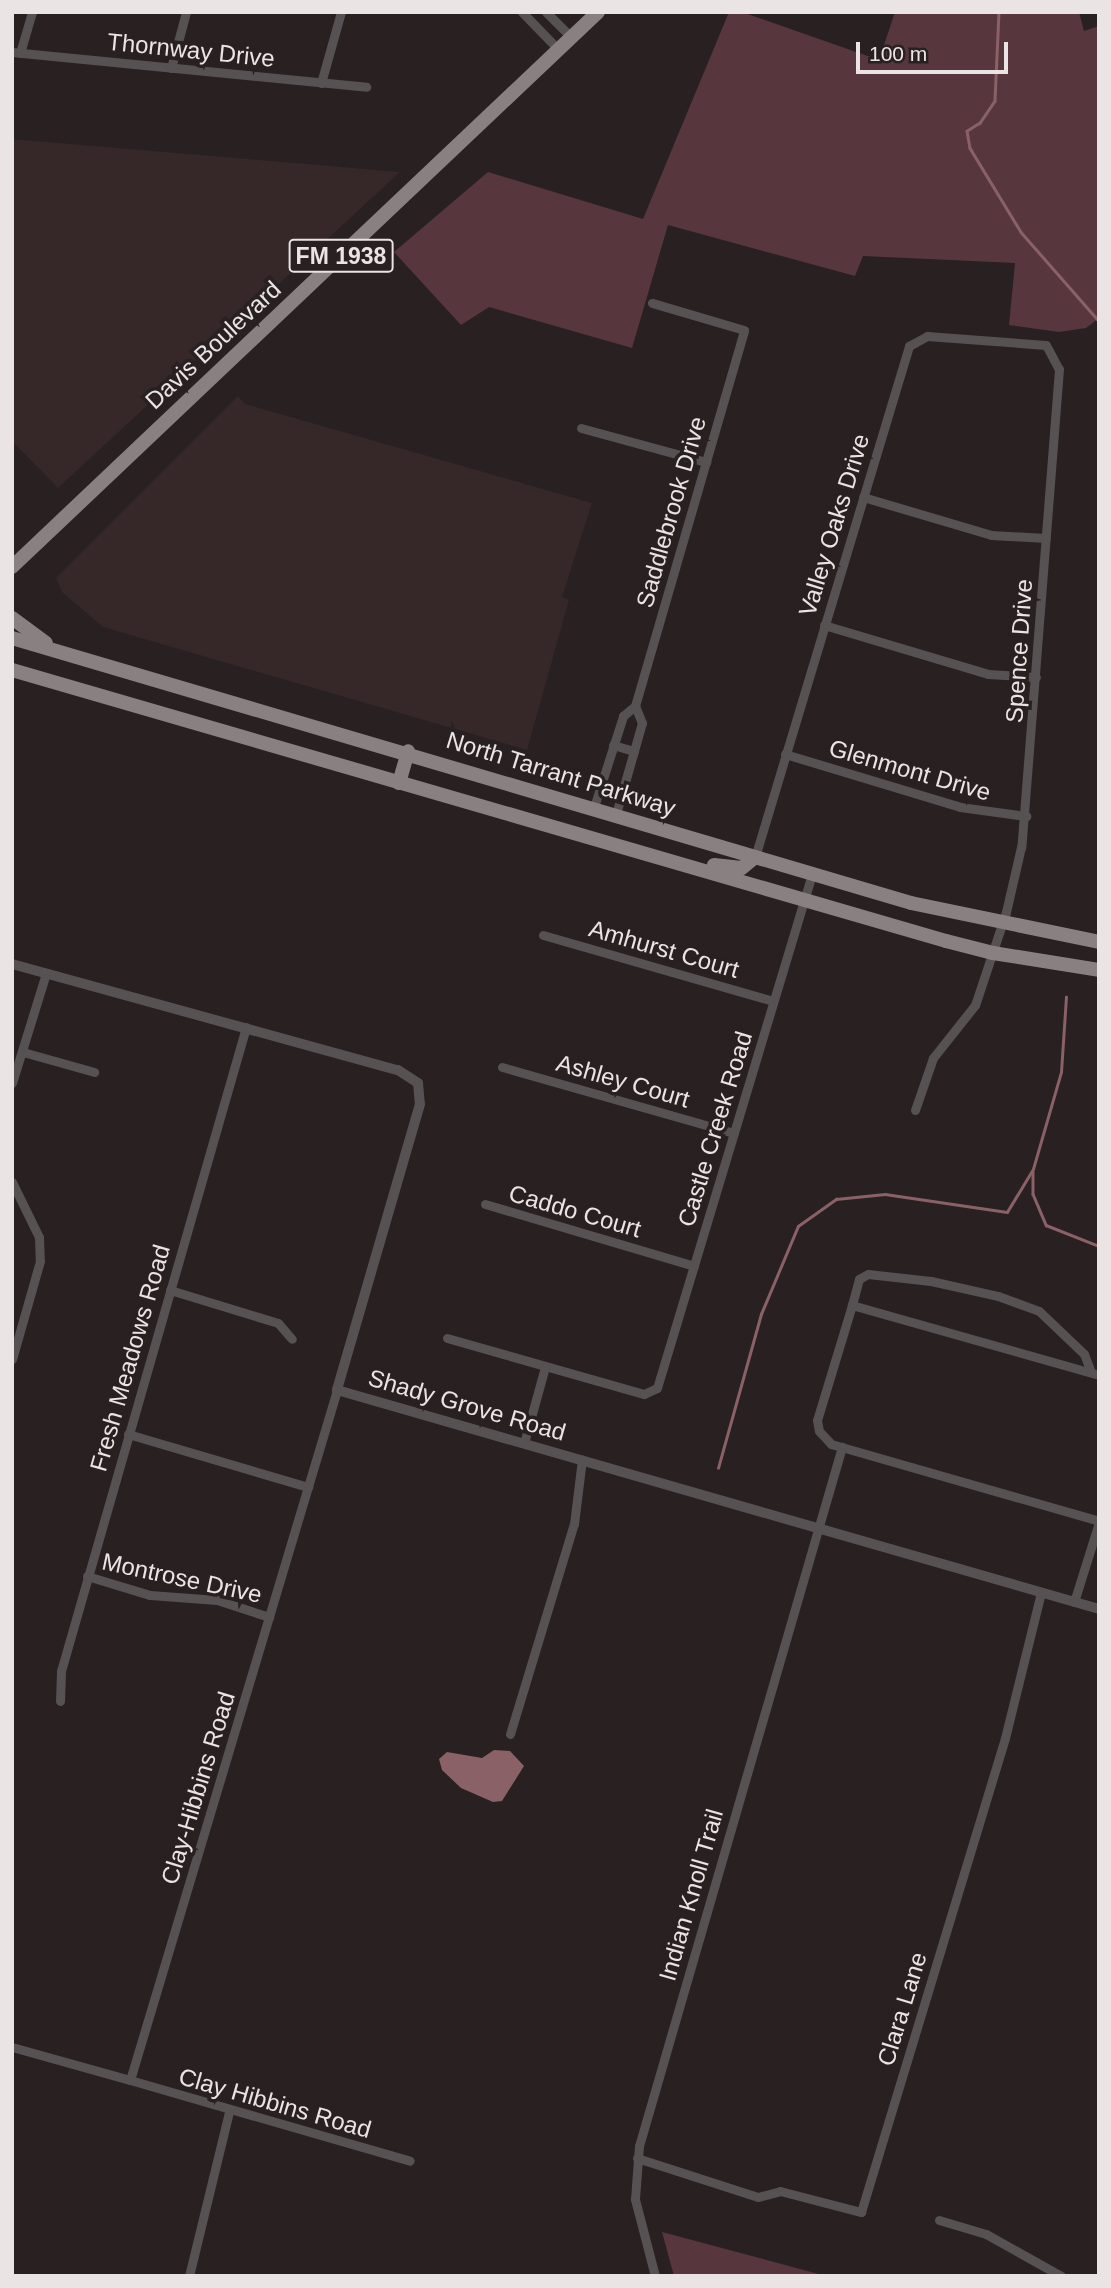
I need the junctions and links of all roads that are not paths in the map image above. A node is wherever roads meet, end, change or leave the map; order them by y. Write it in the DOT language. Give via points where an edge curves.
graph roads {
  1 [pos="32,12"];
  2 [pos="186,12"];
  3 [pos="341,12"];
  4 [pos="522,12"];
  5 [pos="546,12"];
  6 [pos="598,12"];
  7 [pos="571,37"];
  8 [pos="558,49"];
  9 [pos="16,53"];
  10 [pos="171,68"];
  11 [pos="321,83"];
  12 [pos="366,87"];
  13 [pos="652,303"];
  14 [pos="1051,349"];
  15 [pos="581,428"];
  16 [pos="706,462"];
  17 [pos="863,497"];
  18 [pos="1046,538"];
  19 [pos="12,567"];
  20 [pos="12,618"];
  21 [pos="824,625"];
  22 [pos="12,638"];
  23 [pos="59,652"];
  24 [pos="12,670"];
  25 [pos="1036,677"];
  26 [pos="635,706"];
  27 [pos="613,745"];
  28 [pos="408,751"];
  29 [pos="634,751"];
  30 [pos="785,754"];
  31 [pos="399,783"];
  32 [pos="594,807"];
  33 [pos="616,814"];
  34 [pos="1026,816"];
  35 [pos="648,854"];
  36 [pos="755,857"];
  37 [pos="813,874"];
  38 [pos="804,901"];
  39 [pos="1002,925"];
  40 [pos="543,935"];
  41 [pos="1099,942"];
  42 [pos="993,954"];
  43 [pos="12,964"];
  44 [pos="1099,970"];
  45 [pos="46,973"];
  46 [pos="773,1001"];
  47 [pos="246,1027"];
  48 [pos="23,1052"];
  49 [pos="502,1067"];
  50 [pos="94,1072"];
  51 [pos="12,1083"];
  52 [pos="915,1110"];
  53 [pos="734,1133"];
  54 [pos="12,1182"];
  55 [pos="485,1204"];
  56 [pos="694,1266"];
  57 [pos="170,1290"];
  58 [pos="852,1305"];
  59 [pos="16,1330"];
  60 [pos="447,1338"];
  61 [pos="292,1339"];
  62 [pos="12,1359"];
  63 [pos="545,1367"];
  64 [pos="1095,1374"];
  65 [pos="337,1390"];
  66 [pos="128,1434"];
  67 [pos="524,1443"];
  68 [pos="842,1447"];
  69 [pos="582,1459"];
  70 [pos="308,1487"];
  71 [pos="1099,1521"];
  72 [pos="818,1528"];
  73 [pos="87,1576"];
  74 [pos="1041,1592"];
  75 [pos="1074,1602"];
  76 [pos="1099,1609"];
  77 [pos="269,1617"];
  78 [pos="60,1701"];
  79 [pos="510,1734"];
  80 [pos="12,2047"];
  81 [pos="130,2080"];
  82 [pos="229,2112"];
  83 [pos="637,2158"];
  84 [pos="410,2161"];
  85 [pos="939,2220"];
  86 [pos="189,2276"];
  87 [pos="655,2276"];
  88 [pos="1061,2276"];
  1 -- 9 [label="street"];
  2 -- 10 [label="street"];
  3 -- 11 [label="street"];
  4 -- 8 [label="street"];
  5 -- 7 [label="street"];
  6 -- 7 [label="main road, Davis Boulevard / FM 1938"];
  7 -- 8 [label="main road, Davis Boulevard / FM 1938"];
  8 -- 19 [label="main road, Davis Boulevard / FM 1938"];
  9 -- 10 [label="street, Thornway Drive"];
  10 -- 11 [label="street, Thornway Drive"];
  11 -- 12 [label="street, Thornway Drive"];
  13 -- 16 [label="street, Saddlebrook Drive" via="744,330"];
  14 -- 17 [label="street, Valley Oaks Drive" via="1040,343 916,338 909,346"];
  14 -- 18 [label="street, Spence Drive" via="1059,369"];
  15 -- 16 [label="street"];
  16 -- 26 [label="street, Saddlebrook Drive"];
  17 -- 18 [label="street" via="991,535"];
  17 -- 21 [label="street, Valley Oaks Drive"];
  18 -- 25 [label="street, Spence Drive"];
  20 -- 23 [label="main road"];
  21 -- 25 [label="street" via="988,674"];
  21 -- 30 [label="street, Valley Oaks Drive"];
  22 -- 23 [label="main road, North Tarrant Parkway"];
  23 -- 28 [label="main road, North Tarrant Parkway"];
  24 -- 31 [label="main road"];
  25 -- 34 [label="street, Spence Drive"];
  26 -- 27 [label="street, Saddlebrook Drive" via="623,716"];
  26 -- 29 [label="street, Saddlebrook Drive" via="642,723"];
  27 -- 29 [label="street"];
  27 -- 32 [label="street, Saddlebrook Drive"];
  28 -- 31 [label="main road"];
  28 -- 32 [label="main road, North Tarrant Parkway"];
  29 -- 33 [label="street, Saddlebrook Drive"];
  30 -- 34 [label="street, Glenmont Drive" via="960,807"];
  30 -- 36 [label="street, Valley Oaks Drive"];
  31 -- 35 [label="main road"];
  32 -- 33 [label="main road, North Tarrant Parkway"];
  33 -- 36 [label="main road, North Tarrant Parkway"];
  34 -- 39 [label="street, Spence Drive"];
  35 -- 36 [label="main road" via="691,858 731,869 750,865"];
  35 -- 38 [label="main road"];
  36 -- 37 [label="main road, North Tarrant Parkway"];
  37 -- 38 [label="street, Castle Creek Road"];
  37 -- 39 [label="main road, North Tarrant Parkway"];
  38 -- 42 [label="main road"];
  38 -- 46 [label="street, Castle Creek Road"];
  39 -- 41 [label="main road, North Tarrant Parkway"];
  39 -- 42 [label="street, Spence Drive"];
  40 -- 46 [label="street, Amhurst Court"];
  42 -- 44 [label="main road"];
  42 -- 52 [label="street, Spence Drive" via="975,1005 933,1058"];
  43 -- 45 [label="street, Shady Grove Road"];
  45 -- 47 [label="street, Shady Grove Road"];
  45 -- 48 [label="street"];
  46 -- 53 [label="street, Castle Creek Road"];
  47 -- 57 [label="street, Fresh Meadows Road"];
  47 -- 65 [label="street, Shady Grove Road" via="398,1070 411,1075 421,1092"];
  48 -- 50 [label="street"];
  48 -- 51 [label="street"];
  49 -- 53 [label="street, Ashley Court"];
  53 -- 56 [label="street, Castle Creek Road"];
  54 -- 59 [label="street" via="39,1237 36,1283"];
  55 -- 56 [label="street, Caddo Court"];
  56 -- 63 [label="street, Castle Creek Road" via="660,1383 651,1394"];
  57 -- 61 [label="street" via="278,1323"];
  57 -- 66 [label="street, Fresh Meadows Road"];
  58 -- 64 [label="street"];
  58 -- 64 [label="street" via="859,1279 868,1274 998,1296 1039,1311 1084,1354"];
  58 -- 68 [label="street" via="817,1420 826,1439"];
  59 -- 62 [label="street"];
  60 -- 63 [label="street"];
  63 -- 67 [label="street"];
  65 -- 67 [label="street, Shady Grove Road"];
  65 -- 70 [label="street, Clay-Hibbins Road"];
  66 -- 70 [label="street"];
  66 -- 73 [label="street, Fresh Meadows Road"];
  67 -- 69 [label="street, Shady Grove Road"];
  68 -- 71 [label="street"];
  68 -- 72 [label="street, Indian Knoll Trail"];
  69 -- 72 [label="street, Shady Grove Road"];
  69 -- 79 [label="street" via="573,1524"];
  70 -- 77 [label="street, Clay-Hibbins Road"];
  71 -- 75 [label="street"];
  72 -- 74 [label="street, Shady Grove Road"];
  72 -- 83 [label="street, Indian Knoll Trail"];
  73 -- 77 [label="street, Montrose Drive" via="150,1595 217,1600"];
  73 -- 78 [label="street, Fresh Meadows Road" via="61,1671"];
  74 -- 75 [label="street, Shady Grove Road"];
  74 -- 83 [label="street, Clara Lane" via="1005,1738 861,2212 780,2191 758,2197"];
  75 -- 76 [label="street, Shady Grove Road"];
  77 -- 81 [label="street, Clay-Hibbins Road"];
  80 -- 81 [label="street"];
  81 -- 82 [label="street, Clay Hibbins Road"];
  82 -- 84 [label="street, Clay Hibbins Road"];
  82 -- 86 [label="street"];
  83 -- 87 [label="street, Indian Knoll Trail" via="637,2213"];
  85 -- 88 [label="street" via="986,2234"];
}
